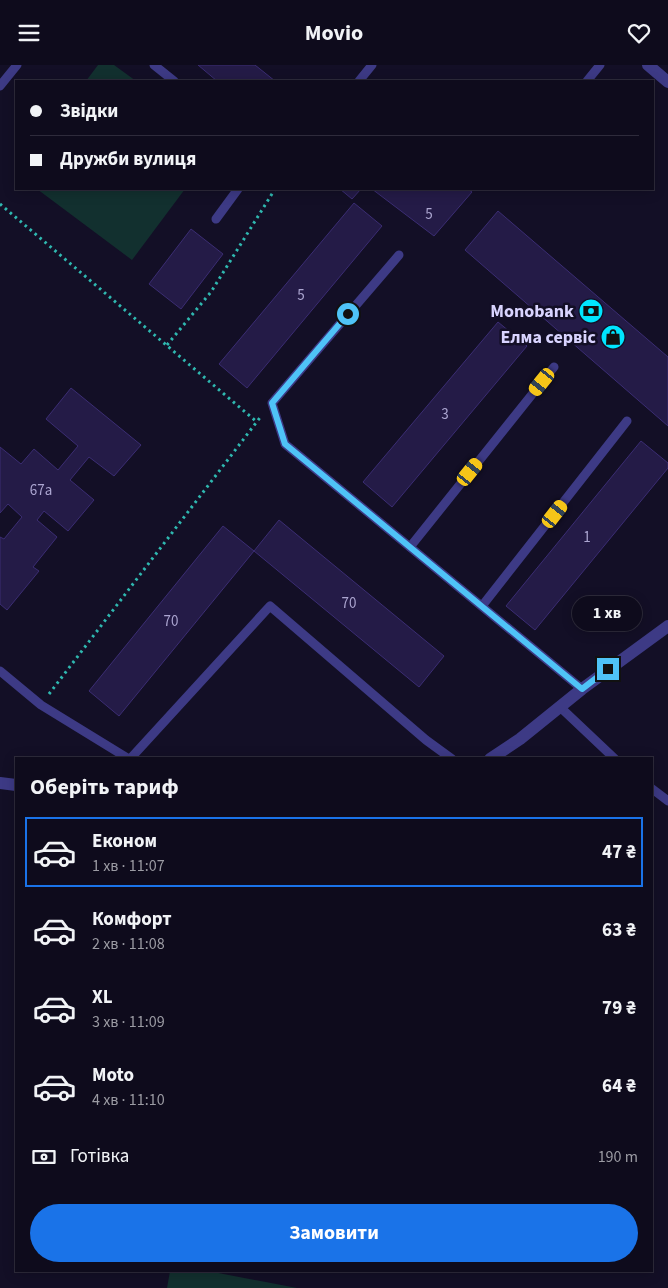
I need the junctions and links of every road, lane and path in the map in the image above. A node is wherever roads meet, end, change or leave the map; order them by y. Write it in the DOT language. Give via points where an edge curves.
graph roads {
  1 [pos="17,65"];
  2 [pos="154,65"];
  3 [pos="372,65"];
  4 [pos="600,65"];
  5 [pos="648,65"];
  6 [pos="173,80"];
  7 [pos="360,80"];
  8 [pos="588,80"];
  9 [pos="668,82"];
  10 [pos="0,86"];
  11 [pos="237,190"];
  12 [pos="274,190"];
  13 [pos="0,205"];
  14 [pos="216,219"];
  15 [pos="399,255"];
  16 [pos="167,345"];
  17 [pos="554,367"];
  18 [pos="272,403"];
  19 [pos="627,421"];
  20 [pos="257,422"];
  21 [pos="410,547"];
  22 [pos="482,606"];
  23 [pos="668,626"];
  24 [pos="0,671"];
  25 [pos="582,689"];
  26 [pos="41,705"];
  27 [pos="560,707"];
  28 [pos="127,757"];
  29 [pos="132,757"];
  30 [pos="449,757"];
  31 [pos="493,757"];
  32 [pos="613,757"];
  33 [pos="0,783"];
  34 [pos="15,785"];
  35 [pos="653,790"];
  36 [pos="668,801"];
  1 -- 10 [label="lane"];
  2 -- 6 [label="lane"];
  3 -- 7 [label="lane"];
  4 -- 8 [label="lane"];
  5 -- 9 [label="street"];
  11 -- 14 [label="lane"];
  12 -- 16 [label="path" via="211,292"];
  13 -- 16 [label="path"];
  15 -- 18 [label="lane"];
  16 -- 20 [label="path"];
  17 -- 21 [label="lane"];
  18 -- 20 [label="path"];
  18 -- 21 [label="lane" via="285,444"];
  19 -- 22 [label="lane"];
  20 -- 26 [label="path"];
  21 -- 22 [label="lane"];
  22 -- 25 [label="lane"];
  23 -- 25 [label="street"];
  24 -- 26 [label="lane"];
  25 -- 27 [label="street"];
  26 -- 28 [label="lane"];
  27 -- 31 [label="street"];
  27 -- 32 [label="lane"];
  29 -- 30 [label="lane" via="270,606"];
  33 -- 34 [label="street"];
  35 -- 36 [label="lane"];
}
